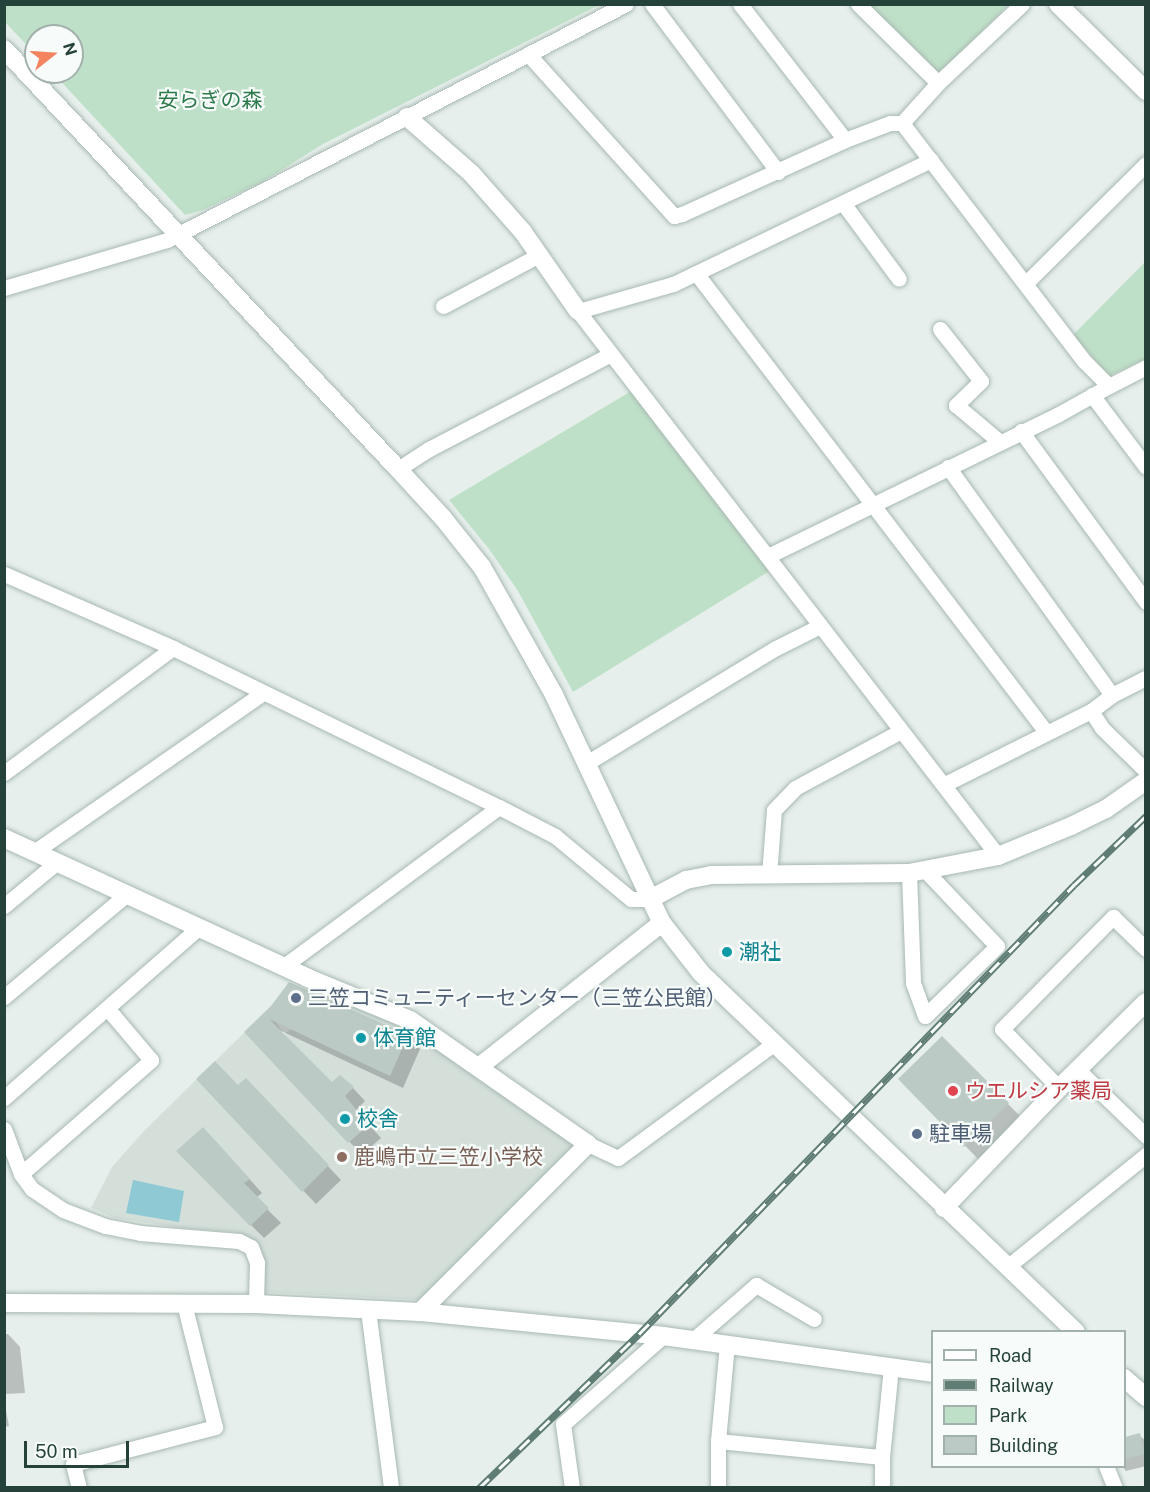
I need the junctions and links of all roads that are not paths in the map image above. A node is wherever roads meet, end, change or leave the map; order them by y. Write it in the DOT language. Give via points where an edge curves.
graph roads {
  1 [pos="626,4"];
  2 [pos="652,4"];
  3 [pos="740,4"];
  4 [pos="858,4"];
  5 [pos="1022,4"];
  6 [pos="1058,4"];
  7 [pos="4,49"];
  8 [pos="529,55"];
  9 [pos="938,83"];
  10 [pos="1144,87"];
  11 [pos="407,117"];
  12 [pos="902,123"];
  13 [pos="845,140"];
  14 [pos="931,160"];
  15 [pos="1146,164"];
  16 [pos="778,172"];
  17 [pos="843,203"];
  18 [pos="180,234"];
  19 [pos="539,255"];
  20 [pos="696,273"];
  21 [pos="899,279"];
  22 [pos="1026,283"];
  23 [pos="4,288"];
  24 [pos="443,306"];
  25 [pos="578,310"];
  26 [pos="940,329"];
  27 [pos="611,354"];
  28 [pos="1146,367"];
  29 [pos="1109,386"];
  30 [pos="1092,395"];
  31 [pos="1021,431"];
  32 [pos="1000,442"];
  33 [pos="948,467"];
  34 [pos="1146,467"];
  35 [pos="398,469"];
  36 [pos="873,504"];
  37 [pos="768,556"];
  38 [pos="4,574"];
  39 [pos="1146,602"];
  40 [pos="820,626"];
  41 [pos="173,648"];
  42 [pos="1146,678"];
  43 [pos="263,693"];
  44 [pos="1112,695"];
  45 [pos="1091,711"];
  46 [pos="901,731"];
  47 [pos="1047,732"];
  48 [pos="585,764"];
  49 [pos="1146,771"];
  50 [pos="4,773"];
  51 [pos="1146,781"];
  52 [pos="945,784"];
  53 [pos="499,807"];
  54 [pos="4,838"];
  55 [pos="34,852"];
  56 [pos="998,856"];
  57 [pos="57,862"];
  58 [pos="917,871"];
  59 [pos="769,875"];
  60 [pos="127,894"];
  61 [pos="650,898"];
  62 [pos="4,906"];
  63 [pos="662,923"];
  64 [pos="200,927"];
  65 [pos="1146,949"];
  66 [pos="284,966"];
  67 [pos="4,997"];
  68 [pos="1146,1002"];
  69 [pos="107,1008"];
  70 [pos="773,1044"];
  71 [pos="480,1066"];
  72 [pos="1078,1071"];
  73 [pos="1059,1088"];
  74 [pos="4,1098"];
  75 [pos="4,1129"];
  76 [pos="1146,1136"];
  77 [pos="588,1144"];
  78 [pos="1146,1155"];
  79 [pos="21,1174"];
  80 [pos="944,1208"];
  81 [pos="1007,1267"];
  82 [pos="4,1303"];
  83 [pos="184,1304"];
  84 [pos="255,1305"];
  85 [pos="368,1310"];
  86 [pos="420,1312"];
  87 [pos="814,1319"];
  88 [pos="1074,1330"];
  89 [pos="663,1336"];
  90 [pos="693,1340"];
  91 [pos="727,1344"];
  92 [pos="891,1367"];
  93 [pos="931,1373"];
  94 [pos="718,1441"];
  95 [pos="882,1457"];
  96 [pos="1106,1468"];
  97 [pos="79,1488"];
  98 [pos="391,1488"];
  99 [pos="572,1488"];
  100 [pos="718,1488"];
  101 [pos="882,1488"];
  102 [pos="1115,1488"];
  1 -- 8 [label="street"];
  2 -- 16 [label="street"];
  3 -- 13 [label="street"];
  4 -- 9 [label="street"];
  5 -- 9 [label="street"];
  6 -- 10 [label="street"];
  7 -- 18 [label="street"];
  8 -- 11 [label="street"];
  8 -- 16 [label="street" via="674,216"];
  9 -- 12 [label="street"];
  11 -- 18 [label="street"];
  11 -- 19 [label="street" via="471,172"];
  12 -- 13 [label="street" via="890,123"];
  12 -- 14 [label="street"];
  13 -- 16 [label="street"];
  14 -- 17 [label="street"];
  14 -- 22 [label="street"];
  15 -- 22 [label="street"];
  17 -- 20 [label="street"];
  17 -- 21 [label="street"];
  18 -- 23 [label="street"];
  18 -- 35 [label="street"];
  19 -- 24 [label="street"];
  19 -- 25 [label="street"];
  20 -- 25 [label="street" via="673,284"];
  20 -- 36 [label="street"];
  22 -- 29 [label="street" via="1084,362"];
  25 -- 27 [label="street"];
  26 -- 32 [label="street" via="981,381 956,405"];
  27 -- 35 [label="street"];
  27 -- 37 [label="street"];
  28 -- 29 [label="street"];
  29 -- 30 [label="street"];
  30 -- 31 [label="street"];
  30 -- 34 [label="street"];
  31 -- 32 [label="street"];
  31 -- 39 [label="street"];
  32 -- 33 [label="street"];
  33 -- 36 [label="street"];
  33 -- 44 [label="street"];
  35 -- 48 [label="street" via="482,567 554,694"];
  36 -- 37 [label="street"];
  36 -- 47 [label="street"];
  37 -- 40 [label="street"];
  38 -- 41 [label="street"];
  40 -- 46 [label="street"];
  40 -- 48 [label="street"];
  41 -- 43 [label="street"];
  41 -- 50 [label="street"];
  42 -- 44 [label="street"];
  43 -- 53 [label="street"];
  43 -- 55 [label="street"];
  44 -- 45 [label="street"];
  45 -- 47 [label="street"];
  45 -- 49 [label="street" via="1102,728"];
  46 -- 52 [label="street"];
  46 -- 59 [label="street" via="795,788 774,810"];
  47 -- 52 [label="street"];
  48 -- 61 [label="street"];
  51 -- 56 [label="street" via="1106,809"];
  52 -- 56 [label="street"];
  53 -- 61 [label="street" via="555,836 631,899"];
  53 -- 66 [label="street"];
  54 -- 55 [label="street"];
  55 -- 57 [label="street"];
  56 -- 58 [label="street"];
  57 -- 60 [label="street"];
  57 -- 62 [label="street"];
  58 -- 58 [label="street" via="997,946 926,1016 913,983"];
  58 -- 59 [label="street"];
  59 -- 61 [label="street" via="711,874 686,880"];
  60 -- 64 [label="street"];
  60 -- 67 [label="street"];
  61 -- 63 [label="street"];
  63 -- 70 [label="street" via="701,973"];
  63 -- 71 [label="street"];
  64 -- 66 [label="street"];
  64 -- 69 [label="street"];
  65 -- 73 [label="street" via="1113,917 1002,1029"];
  66 -- 71 [label="street" via="410,1020"];
  68 -- 72 [label="street"];
  69 -- 74 [label="street"];
  69 -- 79 [label="street" via="151,1060"];
  70 -- 77 [label="street" via="618,1158"];
  70 -- 80 [label="street"];
  71 -- 77 [label="street"];
  72 -- 73 [label="street"];
  72 -- 76 [label="street"];
  73 -- 80 [label="street"];
  75 -- 79 [label="street"];
  77 -- 86 [label="street"];
  78 -- 81 [label="street"];
  79 -- 84 [label="street" via="32,1189 63,1210 105,1226 140,1233 238,1241 251,1247 257,1263"];
  80 -- 81 [label="street"];
  81 -- 88 [label="street"];
  82 -- 83 [label="street"];
  83 -- 84 [label="street"];
  83 -- 97 [label="street" via="215,1427 73,1464"];
  84 -- 85 [label="street"];
  85 -- 86 [label="street"];
  85 -- 98 [label="street"];
  86 -- 89 [label="street"];
  87 -- 90 [label="street" via="756,1285"];
  89 -- 90 [label="street"];
  89 -- 99 [label="street" via="564,1424"];
  90 -- 91 [label="street"];
  91 -- 92 [label="street"];
  91 -- 94 [label="street"];
  92 -- 93 [label="street"];
  92 -- 95 [label="street"];
  94 -- 95 [label="street"];
  94 -- 100 [label="street"];
  95 -- 101 [label="street"];
  96 -- 102 [label="street"];
}
